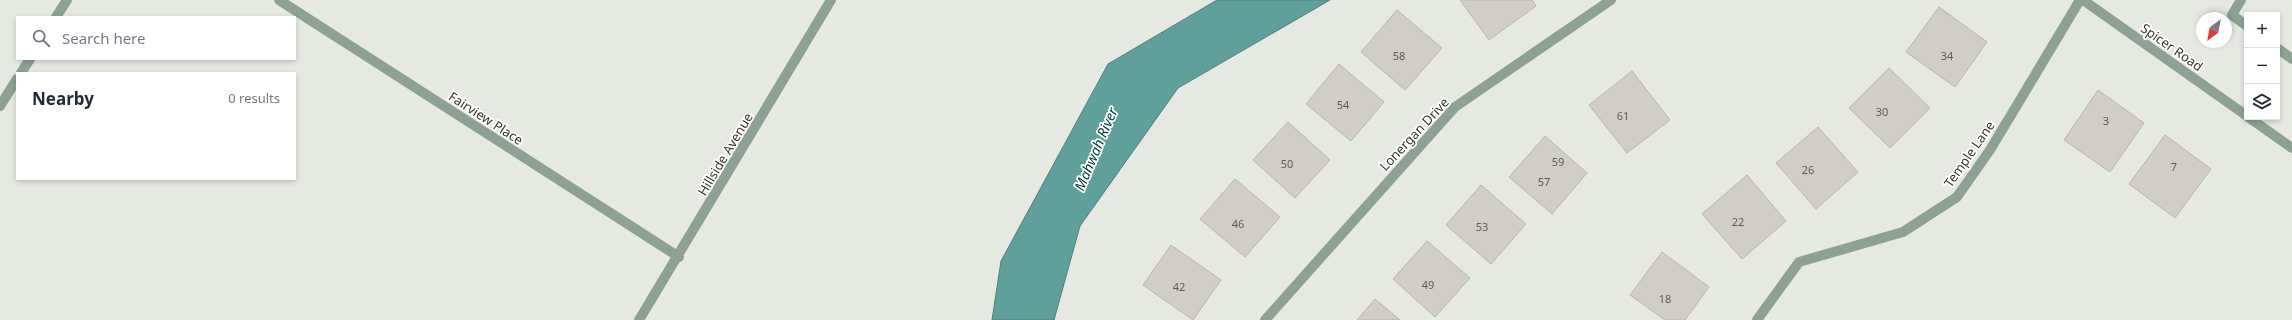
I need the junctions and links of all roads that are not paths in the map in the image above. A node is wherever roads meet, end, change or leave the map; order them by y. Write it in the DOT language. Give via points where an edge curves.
graph roads {
  1 [pos="67,0"];
  2 [pos="280,0"];
  3 [pos="831,0"];
  4 [pos="1611,0"];
  5 [pos="2081,0"];
  6 [pos="2241,0"];
  7 [pos="57,16"];
  8 [pos="2244,24"];
  9 [pos="2280,50"];
  10 [pos="2292,59"];
  11 [pos="29,60"];
  12 [pos="22,72"];
  13 [pos="16,81"];
  14 [pos="0,106"];
  15 [pos="2244,113"];
  16 [pos="2254,120"];
  17 [pos="2292,148"];
  18 [pos="679,258"];
  19 [pos="640,320"];
  20 [pos="1265,320"];
  21 [pos="1757,320"];
  1 -- 7 [label="street"];
  2 -- 18 [label="street, Fairview Place"];
  3 -- 18 [label="street, Hillside Avenue"];
  4 -- 20 [label="street, Lonergan Drive" via="1455,107"];
  5 -- 15 [label="street, Spicer Road"];
  5 -- 21 [label="street, Temple Lane" via="1990,150 1956,197 1903,232 1799,262"];
  6 -- 8 [label="street" via="2232,15"];
  9 -- 10 [label="street"];
  11 -- 12 [label="street"];
  13 -- 14 [label="street"];
  16 -- 17 [label="street, Spicer Road"];
  18 -- 19 [label="street, Hillside Avenue"];
}
